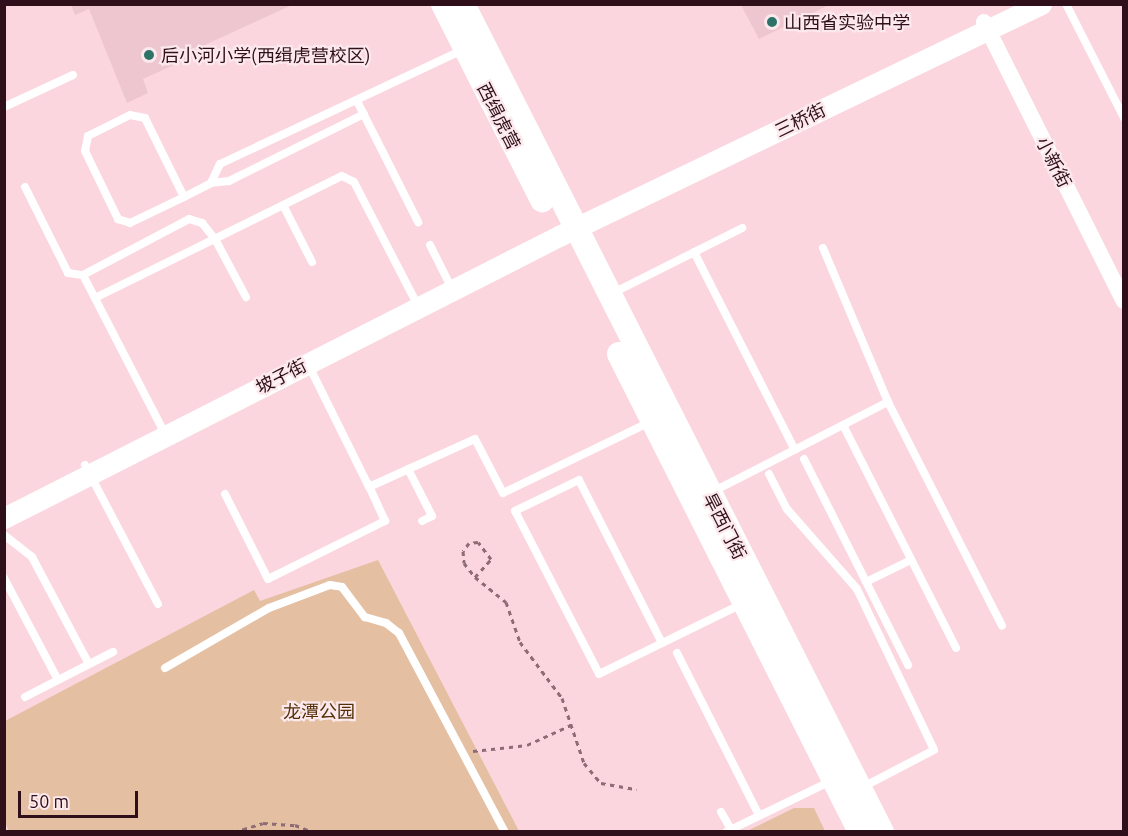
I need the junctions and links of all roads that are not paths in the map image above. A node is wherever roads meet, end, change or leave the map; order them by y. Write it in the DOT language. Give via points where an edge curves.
graph roads {
  1 [pos="442,4"];
  2 [pos="463,4"];
  3 [pos="1020,4"];
  4 [pos="1041,4"];
  5 [pos="1066,4"];
  6 [pos="986,26"];
  7 [pos="465,49"];
  8 [pos="73,75"];
  9 [pos="357,100"];
  10 [pos="4,107"];
  11 [pos="364,114"];
  12 [pos="1124,118"];
  13 [pos="211,183"];
  14 [pos="25,187"];
  15 [pos="184,196"];
  16 [pos="283,205"];
  17 [pos="418,222"];
  18 [pos="565,228"];
  19 [pos="742,228"];
  20 [pos="215,239"];
  21 [pos="429,245"];
  22 [pos="823,248"];
  23 [pos="694,252"];
  24 [pos="312,262"];
  25 [pos="83,275"];
  26 [pos="450,285"];
  27 [pos="608,295"];
  28 [pos="246,297"];
  29 [pos="95,298"];
  30 [pos="1124,301"];
  31 [pos="416,303"];
  32 [pos="307,363"];
  33 [pos="888,402"];
  34 [pos="653,421"];
  35 [pos="843,425"];
  36 [pos="163,430"];
  37 [pos="795,450"];
  38 [pos="804,459"];
  39 [pos="87,469"];
  40 [pos="408,469"];
  41 [pos="769,474"];
  42 [pos="368,484"];
  43 [pos="225,494"];
  44 [pos="709,494"];
  45 [pos="4,506"];
  46 [pos="4,518"];
  47 [pos="422,521"];
  48 [pos="4,535"];
  49 [pos="911,560"];
  50 [pos="4,578"];
  51 [pos="866,582"];
  52 [pos="744,603"];
  53 [pos="158,604"];
  54 [pos="1002,626"];
  55 [pos="662,643"];
  56 [pos="956,648"];
  57 [pos="113,652"];
  58 [pos="677,653"];
  59 [pos="89,664"];
  60 [pos="908,665"];
  61 [pos="165,668"];
  62 [pos="58,680"];
  63 [pos="25,697"];
  64 [pos="833,779"];
  65 [pos="860,788"];
  66 [pos="721,812"];
  67 [pos="759,815"];
  68 [pos="728,830"];
  69 [pos="505,831"];
  70 [pos="860,831"];
  71 [pos="882,831"];
  1 -- 7 [label="main road, 西缉虎营"];
  2 -- 18 [label="main road, 西缉虎营"];
  3 -- 6 [label="street, 三桥街"];
  4 -- 6 [label="street, 三桥街"];
  5 -- 12 [label="lane"];
  6 -- 18 [label="street, 三桥街"];
  6 -- 30 [label="street, 小新街"];
  7 -- 9 [label="lane"];
  7 -- 18 [label="main road, 西缉虎营"];
  8 -- 10 [label="lane"];
  9 -- 11 [label="lane"];
  9 -- 13 [label="lane" via="220,164"];
  11 -- 13 [label="lane" via="229,182"];
  11 -- 17 [label="lane"];
  13 -- 15 [label="lane"];
  14 -- 25 [label="lane" via="68,273"];
  15 -- 15 [label="lane" via="130,223 118,219 84,151 88,136 130,115 145,118"];
  16 -- 20 [label="lane"];
  16 -- 24 [label="lane"];
  16 -- 31 [label="lane" via="342,176 354,182"];
  18 -- 26 [label="street, 坡子街"];
  18 -- 27 [label="main road, 旱西门街"];
  18 -- 34 [label="main road, 旱西门街"];
  19 -- 23 [label="lane"];
  20 -- 25 [label="lane" via="202,223 189,219"];
  20 -- 28 [label="lane"];
  20 -- 29 [label="lane"];
  21 -- 26 [label="lane"];
  22 -- 33 [label="lane"];
  23 -- 27 [label="lane"];
  23 -- 37 [label="lane"];
  25 -- 29 [label="lane"];
  26 -- 31 [label="street, 坡子街"];
  27 -- 44 [label="main road, 旱西门街"];
  29 -- 36 [label="lane"];
  31 -- 32 [label="street, 坡子街"];
  31 -- 36 [label="street, 坡子街"];
  32 -- 36 [label="street, 坡子街"];
  32 -- 42 [label="lane"];
  33 -- 35 [label="lane"];
  33 -- 54 [label="lane"];
  34 -- 40 [label="lane" via="503,493 475,439"];
  34 -- 52 [label="main road, 旱西门街"];
  35 -- 37 [label="lane"];
  35 -- 49 [label="lane"];
  36 -- 39 [label="street, 坡子街"];
  37 -- 44 [label="lane"];
  38 -- 51 [label="lane"];
  39 -- 45 [label="street, 坡子街"];
  39 -- 46 [label="street, 坡子街"];
  39 -- 53 [label="lane"];
  40 -- 42 [label="lane"];
  40 -- 47 [label="lane" via="432,516"];
  41 -- 65 [label="lane" via="787,509 857,589 934,750"];
  42 -- 43 [label="lane" via="385,520 268,579"];
  44 -- 65 [label="main road, 旱西门街"];
  48 -- 59 [label="lane" via="32,556"];
  49 -- 51 [label="lane"];
  49 -- 56 [label="lane"];
  50 -- 62 [label="lane"];
  51 -- 60 [label="lane"];
  52 -- 55 [label="lane"];
  52 -- 64 [label="main road, 旱西门街"];
  55 -- 55 [label="lane" via="599,674 515,510 579,480"];
  57 -- 59 [label="lane"];
  58 -- 67 [label="lane"];
  59 -- 62 [label="lane"];
  61 -- 69 [label="lane" via="269,608 330,585 342,587 365,617 387,623 399,633"];
  62 -- 63 [label="lane"];
  64 -- 67 [label="lane"];
  64 -- 70 [label="main road, 旱西门街"];
  65 -- 71 [label="main road, 旱西门街"];
  66 -- 68 [label="lane"];
  67 -- 68 [label="lane"];
}
